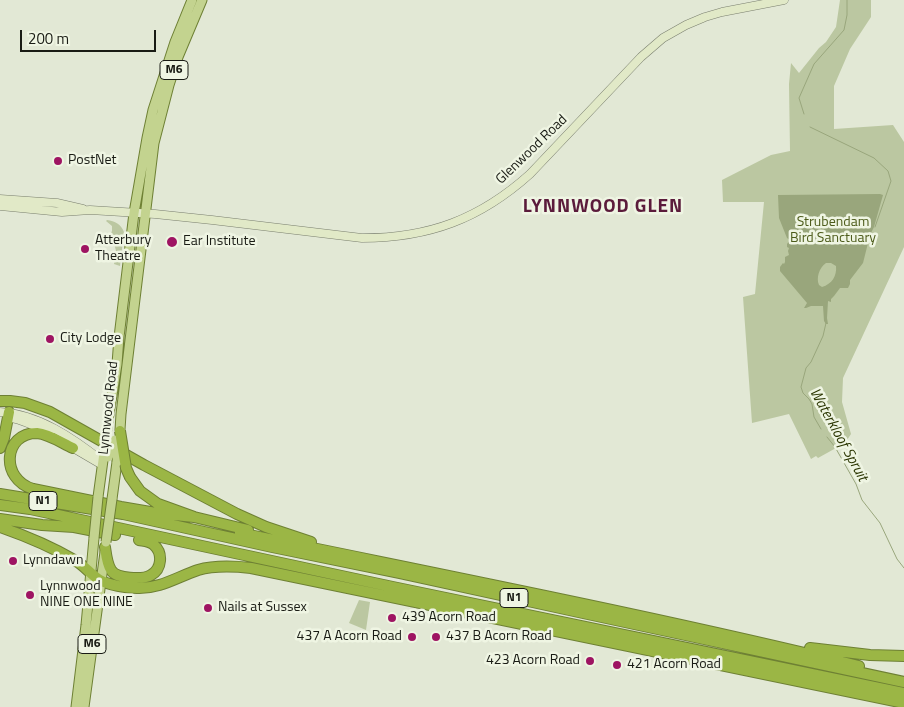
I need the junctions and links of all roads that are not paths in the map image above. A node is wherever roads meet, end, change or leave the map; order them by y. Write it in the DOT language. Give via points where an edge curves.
graph roads {
  1 [pos="192,0"];
  2 [pos="202,0"];
  3 [pos="784,0"];
  4 [pos="0,199"];
  5 [pos="0,206"];
  6 [pos="90,210"];
  7 [pos="134,214"];
  8 [pos="146,214"];
  9 [pos="117,364"];
  10 [pos="0,401"];
  11 [pos="4,414"];
  12 [pos="120,429"];
  13 [pos="0,448"];
  14 [pos="73,448"];
  15 [pos="104,460"];
  16 [pos="114,482"];
  17 [pos="0,494"];
  18 [pos="0,505"];
  19 [pos="123,514"];
  20 [pos="194,517"];
  21 [pos="0,519"];
  22 [pos="0,527"];
  23 [pos="182,542"];
  24 [pos="106,545"];
  25 [pos="321,550"];
  26 [pos="402,566"];
  27 [pos="91,574"];
  28 [pos="100,581"];
  29 [pos="330,585"];
  30 [pos="757,641"];
  31 [pos="904,656"];
  32 [pos="904,677"];
  33 [pos="904,682"];
  34 [pos="904,693"];
  35 [pos="883,703"];
  36 [pos="904,704"];
  37 [pos="76,707"];
  38 [pos="84,707"];
  1 -- 7 [label="main road, Lynnwood Road / M6" via="153,110"];
  2 -- 8 [label="main road, Lynnwood Road / M6" via="178,57 160,118"];
  3 -- 8 [label="street, Glenwood Road" via="705,17 663,38 530,174 484,208 448,226 403,236 362,238"];
  4 -- 6 [label="street" via="57,203"];
  5 -- 6 [label="street" via="62,212"];
  6 -- 7 [label="street, Glenwood Road"];
  7 -- 8 [label="street, Glenwood Road"];
  7 -- 9 [label="main road, Lynnwood Road / M6"];
  8 -- 9 [label="main road" via="142,221 130,307"];
  8 -- 12 [label="main road, Lynnwood Road / M6"];
  9 -- 15 [label="main road, Lynnwood Road / M6, bridge"];
  10 -- 26 [label="highway" via="25,403 50,412 144,465 266,527"];
  11 -- 13 [label="highway" via="4,438"];
  11 -- 14 [label="street" via="36,426"];
  11 -- 15 [label="street" via="24,415 40,422"];
  12 -- 15 [label="main road, bridge"];
  12 -- 16 [label="main road, Lynnwood Road / M6, bridge"];
  12 -- 20 [label="highway, bridge" via="126,468 140,491 158,504"];
  14 -- 15 [label="street"];
  14 -- 20 [label="highway" via="35,433 17,441 9,460 10,469 21,485 33,490"];
  15 -- 16 [label="main road"];
  15 -- 27 [label="main road, Lynnwood Road / M6, bridge"];
  16 -- 24 [label="main road, Lynnwood Road / M6, bridge"];
  17 -- 19 [label="highway, N1"];
  18 -- 23 [label="highway, N1"];
  19 -- 25 [label="highway" via="170,518"];
  19 -- 33 [label="highway, N1"];
  20 -- 25 [label="highway"];
  21 -- 24 [label="highway" via="74,527 150,542 158,549 160,565 149,576 135,578 114,574 109,566"];
  22 -- 27 [label="highway" via="77,561"];
  23 -- 29 [label="highway"];
  23 -- 34 [label="highway, N1"];
  24 -- 28 [label="main road, Lynnwood Road / M6"];
  25 -- 26 [label="highway"];
  26 -- 30 [label="highway"];
  27 -- 28 [label="highway"];
  27 -- 37 [label="main road, Lynnwood Road / M6"];
  28 -- 29 [label="highway" via="148,588 200,570 236,566"];
  28 -- 38 [label="main road, Lynnwood Road / M6"];
  29 -- 35 [label="highway" via="809,684"];
  30 -- 31 [label="highway"];
  30 -- 32 [label="highway"];
  35 -- 36 [label="highway"];
}
